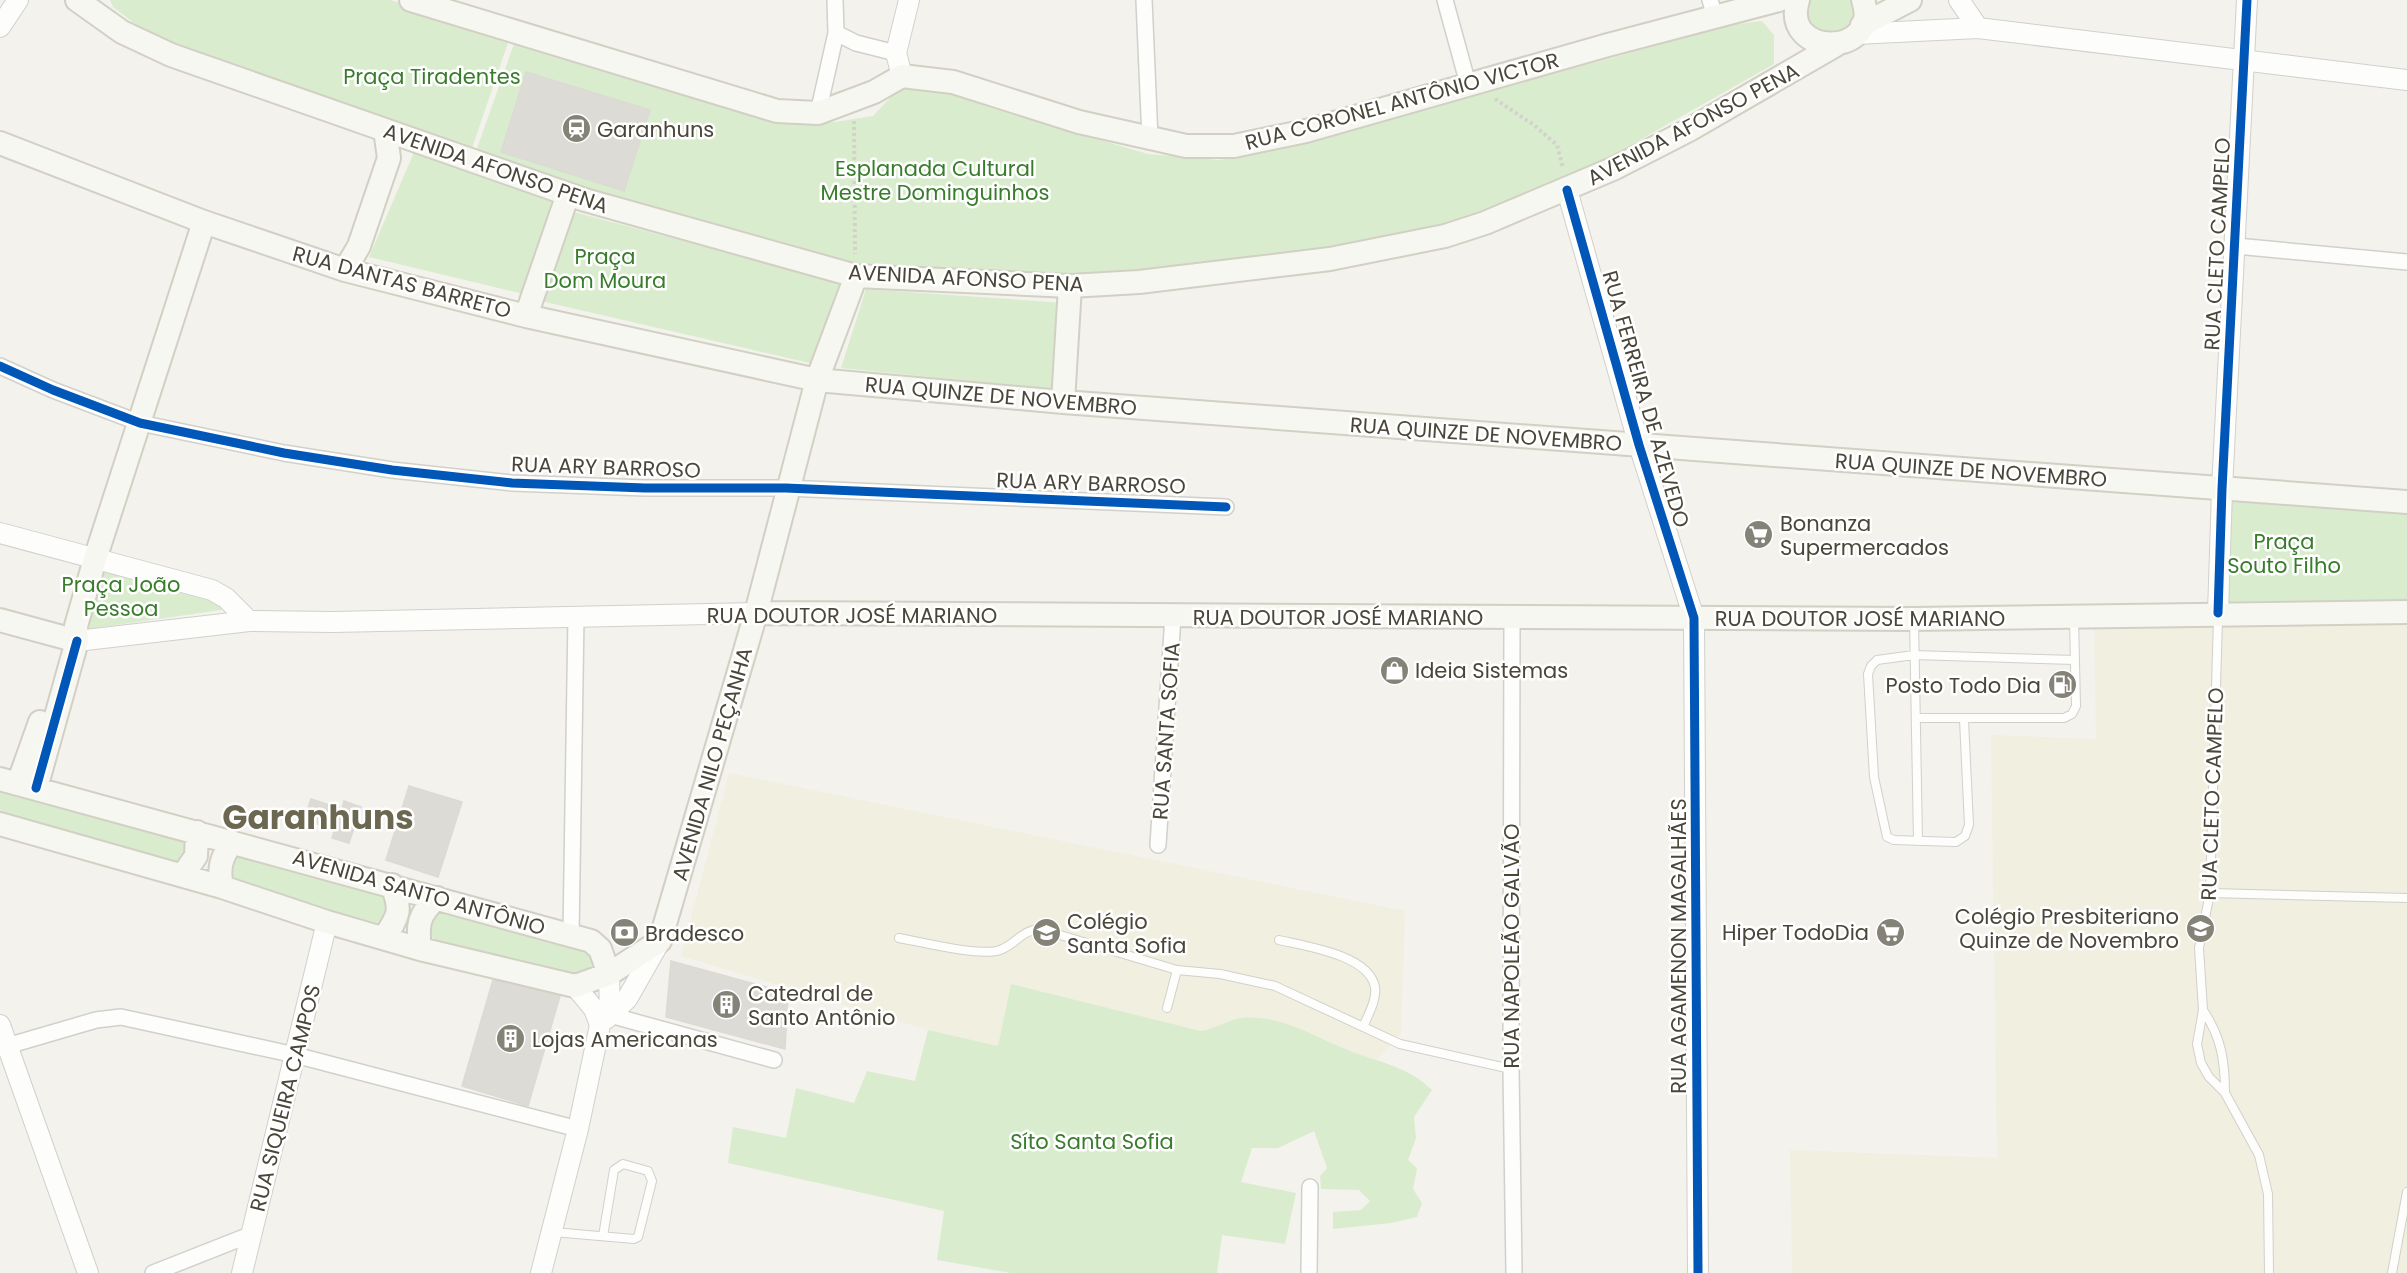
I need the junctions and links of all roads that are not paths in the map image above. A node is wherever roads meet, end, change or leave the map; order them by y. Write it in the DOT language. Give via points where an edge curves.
graph roads {
  1 [pos="18,0"];
  2 [pos="411,0"];
  3 [pos="835,0"];
  4 [pos="909,0"];
  5 [pos="1144,0"];
  6 [pos="1444,0"];
  7 [pos="1779,0"];
  8 [pos="1798,0"];
  9 [pos="1863,0"];
  10 [pos="1910,0"];
  11 [pos="1959,0"];
  12 [pos="2247,0"];
  13 [pos="83,3"];
  14 [pos="1712,8"];
  15 [pos="0,27"];
  16 [pos="1978,28"];
  17 [pos="1859,30"];
  18 [pos="836,33"];
  19 [pos="1829,49"];
  20 [pos="896,53"];
  21 [pos="2245,58"];
  22 [pos="902,76"];
  23 [pos="2407,80"];
  24 [pos="1468,84"];
  25 [pos="818,113"];
  26 [pos="385,129"];
  27 [pos="1150,139"];
  28 [pos="0,143"];
  29 [pos="1565,180"];
  30 [pos="568,194"];
  31 [pos="204,222"];
  32 [pos="2235,246"];
  33 [pos="2407,262"];
  34 [pos="345,270"];
  35 [pos="856,271"];
  36 [pos="1070,286"];
  37 [pos="526,316"];
  38 [pos="0,366"];
  39 [pos="817,380"];
  40 [pos="1063,402"];
  41 [pos="140,423"];
  42 [pos="1639,445"];
  43 [pos="786,488"];
  44 [pos="2222,489"];
  45 [pos="2407,502"];
  46 [pos="1226,507"];
  47 [pos="0,533"];
  48 [pos="95,559"];
  49 [pos="2407,612"];
  50 [pos="756,613"];
  51 [pos="2218,613"];
  52 [pos="576,616"];
  53 [pos="1173,616"];
  54 [pos="2073,616"];
  55 [pos="1512,618"];
  56 [pos="1694,618"];
  57 [pos="1914,619"];
  58 [pos="0,620"];
  59 [pos="259,621"];
  60 [pos="74,635"];
  61 [pos="1914,655"];
  62 [pos="2075,660"];
  63 [pos="1916,718"];
  64 [pos="1964,720"];
  65 [pos="18,784"];
  66 [pos="0,824"];
  67 [pos="197,832"];
  68 [pos="1918,841"];
  69 [pos="232,842"];
  70 [pos="1158,845"];
  71 [pos="183,876"];
  72 [pos="392,885"];
  73 [pos="222,886"];
  74 [pos="2210,893"];
  75 [pos="437,898"];
  76 [pos="2407,898"];
  77 [pos="327,922"];
  78 [pos="571,935"];
  79 [pos="384,938"];
  80 [pos="898,938"];
  81 [pos="1279,940"];
  82 [pos="660,941"];
  83 [pos="420,949"];
  84 [pos="1177,970"];
  85 [pos="609,974"];
  86 [pos="575,986"];
  87 [pos="1167,1008"];
  88 [pos="2203,1010"];
  89 [pos="605,1020"];
  90 [pos="0,1025"];
  91 [pos="1363,1027"];
  92 [pos="295,1055"];
  93 [pos="6,1057"];
  94 [pos="774,1060"];
  95 [pos="1510,1069"];
  96 [pos="2225,1093"];
  97 [pos="578,1130"];
  98 [pos="1310,1187"];
  99 [pos="2407,1192"];
  100 [pos="552,1232"];
  101 [pos="252,1234"];
  102 [pos="603,1236"];
  103 [pos="88,1273"];
  104 [pos="153,1273"];
  105 [pos="242,1273"];
  106 [pos="541,1273"];
  107 [pos="1310,1273"];
  108 [pos="1515,1273"];
  109 [pos="1698,1273"];
  110 [pos="2269,1273"];
  111 [pos="2391,1273"];
  1 -- 15 [label="street"];
  2 -- 25 [label="main road" via="777,111"];
  3 -- 18 [label="street"];
  4 -- 20 [label="street"];
  5 -- 27 [label="street"];
  6 -- 24 [label="street"];
  7 -- 14 [label="main road, RUA CORONEL ANTÔNIO VICTOR"];
  8 -- 19 [label="main road" via="1797,16 1806,34"];
  9 -- 17 [label="main road" via="1865,15"];
  10 -- 17 [label="main road, AVENIDA AFONSO PENA"];
  11 -- 16 [label="street"];
  12 -- 21 [label="street, RUA CLETO CAMPELO"];
  13 -- 26 [label="main road, AVENIDA AFONSO PENA" via="122,32 171,55"];
  14 -- 24 [label="main road, RUA CORONEL ANTÔNIO VICTOR"];
  16 -- 17 [label="street"];
  16 -- 21 [label="street"];
  17 -- 19 [label="main road, AVENIDA AFONSO PENA"];
  18 -- 20 [label="street" via="856,43"];
  18 -- 25 [label="street"];
  19 -- 29 [label="main road, AVENIDA AFONSO PENA" via="1689,130"];
  20 -- 22 [label="street"];
  21 -- 23 [label="street"];
  21 -- 32 [label="street, RUA CLETO CAMPELO"];
  22 -- 25 [label="main road"];
  22 -- 27 [label="main road, RUA CORONEL ANTÔNIO VICTOR" via="953,82 1078,122"];
  24 -- 27 [label="main road, RUA CORONEL ANTÔNIO VICTOR" via="1257,142 1210,147"];
  26 -- 30 [label="main road, AVENIDA AFONSO PENA"];
  26 -- 34 [label="main road" via="389,158 359,246"];
  28 -- 31 [label="main road, RUA DANTAS BARRETO"];
  29 -- 36 [label="main road, AVENIDA AFONSO PENA" via="1475,227 1388,249 1232,272"];
  29 -- 42 [label="street, RUA FERREIRA DE AZEVEDO"];
  30 -- 35 [label="main road, AVENIDA AFONSO PENA"];
  30 -- 37 [label="main road"];
  31 -- 34 [label="main road, RUA DANTAS BARRETO"];
  31 -- 41 [label="main road"];
  32 -- 33 [label="street"];
  32 -- 44 [label="street, RUA CLETO CAMPELO"];
  34 -- 37 [label="main road, RUA DANTAS BARRETO"];
  35 -- 36 [label="main road, AVENIDA AFONSO PENA"];
  35 -- 39 [label="main road, AVENIDA NILO PEÇANHA"];
  36 -- 40 [label="main road"];
  37 -- 39 [label="main road, RUA DANTAS BARRETO"];
  38 -- 41 [label="street, RUA ARY BARROSO"];
  39 -- 40 [label="main road, RUA QUINZE DE NOVEMBRO"];
  39 -- 43 [label="main road, AVENIDA NILO PEÇANHA"];
  40 -- 42 [label="main road, RUA QUINZE DE NOVEMBRO"];
  41 -- 43 [label="street, RUA ARY BARROSO" via="284,453 512,483"];
  41 -- 48 [label="main road"];
  42 -- 44 [label="main road, RUA QUINZE DE NOVEMBRO"];
  42 -- 56 [label="street, RUA FERREIRA DE AZEVEDO"];
  43 -- 46 [label="street, RUA ARY BARROSO"];
  43 -- 50 [label="main road, AVENIDA NILO PEÇANHA"];
  44 -- 45 [label="main road, RUA QUINZE DE NOVEMBRO"];
  44 -- 51 [label="street, RUA CLETO CAMPELO"];
  47 -- 48 [label="street"];
  48 -- 59 [label="street" via="212,591"];
  48 -- 60 [label="main road"];
  49 -- 51 [label="main road, RUA DOUTOR JOSÉ MARIANO"];
  50 -- 52 [label="street, RUA DOUTOR JOSÉ MARIANO"];
  50 -- 53 [label="main road, RUA DOUTOR JOSÉ MARIANO"];
  50 -- 82 [label="main road, AVENIDA NILO PEÇANHA"];
  51 -- 54 [label="main road, RUA DOUTOR JOSÉ MARIANO"];
  51 -- 74 [label="lane, RUA CLETO CAMPELO"];
  52 -- 59 [label="street, RUA DOUTOR JOSÉ MARIANO"];
  52 -- 78 [label="street"];
  53 -- 55 [label="main road, RUA DOUTOR JOSÉ MARIANO"];
  53 -- 70 [label="street, RUA SANTA SOFIA"];
  54 -- 57 [label="main road, RUA DOUTOR JOSÉ MARIANO"];
  54 -- 62 [label="lane"];
  55 -- 56 [label="main road, RUA DOUTOR JOSÉ MARIANO"];
  55 -- 95 [label="street, RUA NAPOLEÃO GALVÃO"];
  56 -- 57 [label="main road, RUA DOUTOR JOSÉ MARIANO"];
  56 -- 109 [label="street, RUA AGAMENON MAGALHÃES"];
  57 -- 61 [label="lane"];
  58 -- 60 [label="main road"];
  59 -- 60 [label="street, RUA DOUTOR JOSÉ MARIANO"];
  60 -- 65 [label="main road"];
  61 -- 62 [label="lane"];
  61 -- 63 [label="lane"];
  61 -- 68 [label="lane" via="1877,660 1868,674 1874,777 1883,829 1894,840"];
  62 -- 64 [label="lane" via="2076,706 2072,714 2064,718"];
  63 -- 64 [label="lane"];
  63 -- 68 [label="lane"];
  64 -- 68 [label="lane" via="1969,825 1965,836 1956,842"];
  65 -- 67 [label="main road, AVENIDA SANTO ANTÔNIO"];
  66 -- 71 [label="main road"];
  67 -- 69 [label="main road, AVENIDA SANTO ANTÔNIO"];
  67 -- 71 [label="main road" via="196,856"];
  69 -- 72 [label="main road, AVENIDA SANTO ANTÔNIO"];
  69 -- 73 [label="main road" via="221,862"];
  71 -- 73 [label="main road"];
  72 -- 75 [label="main road, AVENIDA SANTO ANTÔNIO"];
  72 -- 79 [label="main road" via="399,911"];
  73 -- 77 [label="main road"];
  74 -- 76 [label="lane"];
  74 -- 88 [label="lane, RUA CLETO CAMPELO" via="2199,948"];
  75 -- 78 [label="main road, AVENIDA SANTO ANTÔNIO"];
  75 -- 83 [label="main road" via="419,918"];
  77 -- 79 [label="main road"];
  77 -- 92 [label="street, RUA SIQUEIRA CAMPOS"];
  78 -- 85 [label="main road, AVENIDA SANTO ANTÔNIO" via="597,945"];
  79 -- 83 [label="main road"];
  80 -- 84 [label="lane" via="983,952 999,951 1029,930 1040,929"];
  81 -- 91 [label="lane" via="1340,956 1370,974 1375,988"];
  82 -- 85 [label="main road"];
  82 -- 89 [label="street" via="627,999"];
  83 -- 86 [label="main road"];
  84 -- 87 [label="lane"];
  84 -- 91 [label="lane" via="1275,986"];
  85 -- 86 [label="main road"];
  85 -- 89 [label="street"];
  86 -- 89 [label="street"];
  88 -- 96 [label="lane" via="2222,1046"];
  88 -- 96 [label="lane" via="2197,1030 2201,1063 2208,1077"];
  89 -- 94 [label="street"];
  89 -- 97 [label="street"];
  90 -- 93 [label="street"];
  91 -- 95 [label="lane" via="1400,1044"];
  92 -- 93 [label="street" via="121,1017 96,1020"];
  92 -- 97 [label="street"];
  92 -- 101 [label="street, RUA SIQUEIRA CAMPOS"];
  93 -- 103 [label="street"];
  95 -- 108 [label="street, RUA NAPOLEÃO GALVÃO"];
  96 -- 110 [label="lane" via="2262,1164 2268,1194"];
  97 -- 100 [label="street"];
  98 -- 107 [label="street"];
  99 -- 111 [label="lane"];
  100 -- 102 [label="lane"];
  100 -- 106 [label="street"];
  101 -- 104 [label="street"];
  101 -- 105 [label="street, RUA SIQUEIRA CAMPOS"];
  102 -- 102 [label="lane" via="638,1237 652,1181 648,1171 623,1164 614,1170"];
}
